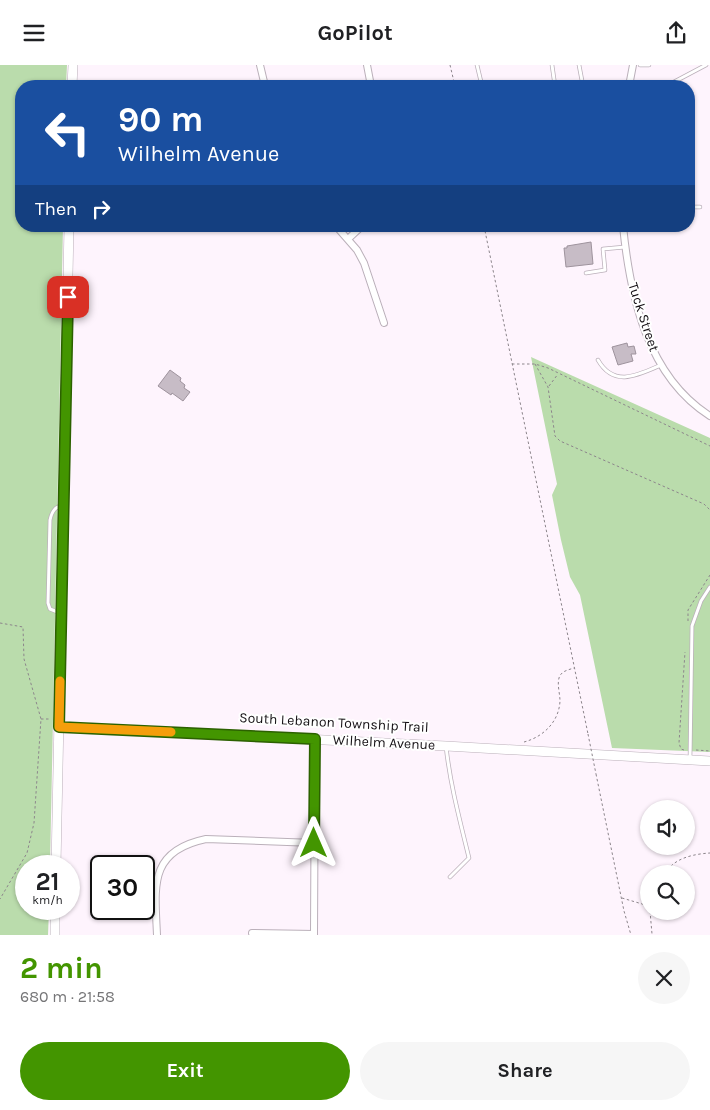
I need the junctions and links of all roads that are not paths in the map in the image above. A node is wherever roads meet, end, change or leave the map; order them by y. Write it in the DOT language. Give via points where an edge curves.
graph roads {
  1 [pos="73,65"];
  2 [pos="260,65"];
  3 [pos="367,65"];
  4 [pos="478,65"];
  5 [pos="552,65"];
  6 [pos="579,65"];
  7 [pos="633,65"];
  8 [pos="640,65"];
  9 [pos="649,65"];
  10 [pos="694,65"];
  11 [pos="706,65"];
  12 [pos="696,70"];
  13 [pos="72,80"];
  14 [pos="264,80"];
  15 [pos="370,80"];
  16 [pos="481,80"];
  17 [pos="555,80"];
  18 [pos="582,80"];
  19 [pos="630,80"];
  20 [pos="678,80"];
  21 [pos="695,207"];
  22 [pos="700,207"];
  23 [pos="69,232"];
  24 [pos="342,232"];
  25 [pos="356,232"];
  26 [pos="624,232"];
  27 [pos="348,239"];
  28 [pos="625,247"];
  29 [pos="586,273"];
  30 [pos="384,323"];
  31 [pos="598,360"];
  32 [pos="661,365"];
  33 [pos="710,417"];
  34 [pos="64,505"];
  35 [pos="710,587"];
  36 [pos="61,613"];
  37 [pos="59,723"];
  38 [pos="315,739"];
  39 [pos="446,745"];
  40 [pos="690,760"];
  41 [pos="710,761"];
  42 [pos="314,843"];
  43 [pos="56,855"];
  44 [pos="450,877"];
  45 [pos="55,920"];
  46 [pos="252,933"];
  47 [pos="55,935"];
  48 [pos="157,935"];
  49 [pos="314,935"];
  1 -- 13 [label="main road"];
  2 -- 14 [label="street"];
  3 -- 15 [label="street"];
  4 -- 16 [label="lane"];
  5 -- 17 [label="lane"];
  6 -- 18 [label="lane"];
  7 -- 19 [label="street"];
  8 -- 9 [label="lane"];
  10 -- 12 [label="lane"];
  11 -- 12 [label="lane"];
  12 -- 20 [label="lane"];
  21 -- 22 [label="lane"];
  23 -- 34 [label="main road"];
  24 -- 27 [label="street"];
  25 -- 27 [label="street"];
  26 -- 28 [label="street, Tuck Street"];
  27 -- 30 [label="street" via="364,263"];
  28 -- 29 [label="lane" via="603,249 605,270"];
  28 -- 32 [label="street, Tuck Street" via="648,340"];
  31 -- 32 [label="lane" via="602,368 611,374 631,378"];
  32 -- 33 [label="street, Tuck Street" via="677,389"];
  34 -- 36 [label="main road"];
  34 -- 36 [label="lane" via="51,513 50,520 48,603 50,609"];
  35 -- 40 [label="lane" via="692,626"];
  36 -- 37 [label="main road"];
  37 -- 38 [label="main road, Wilhelm Avenue"];
  37 -- 43 [label="main road"];
  38 -- 39 [label="main road, Wilhelm Avenue"];
  38 -- 42 [label="street"];
  39 -- 40 [label="main road, Wilhelm Avenue"];
  39 -- 44 [label="lane" via="455,803 469,858"];
  40 -- 41 [label="main road, Wilhelm Avenue"];
  42 -- 48 [label="street" via="206,839 188,843 173,852 161,867 155,886"];
  42 -- 49 [label="street"];
  45 -- 47 [label="main road"];
  46 -- 49 [label="street"];
}
